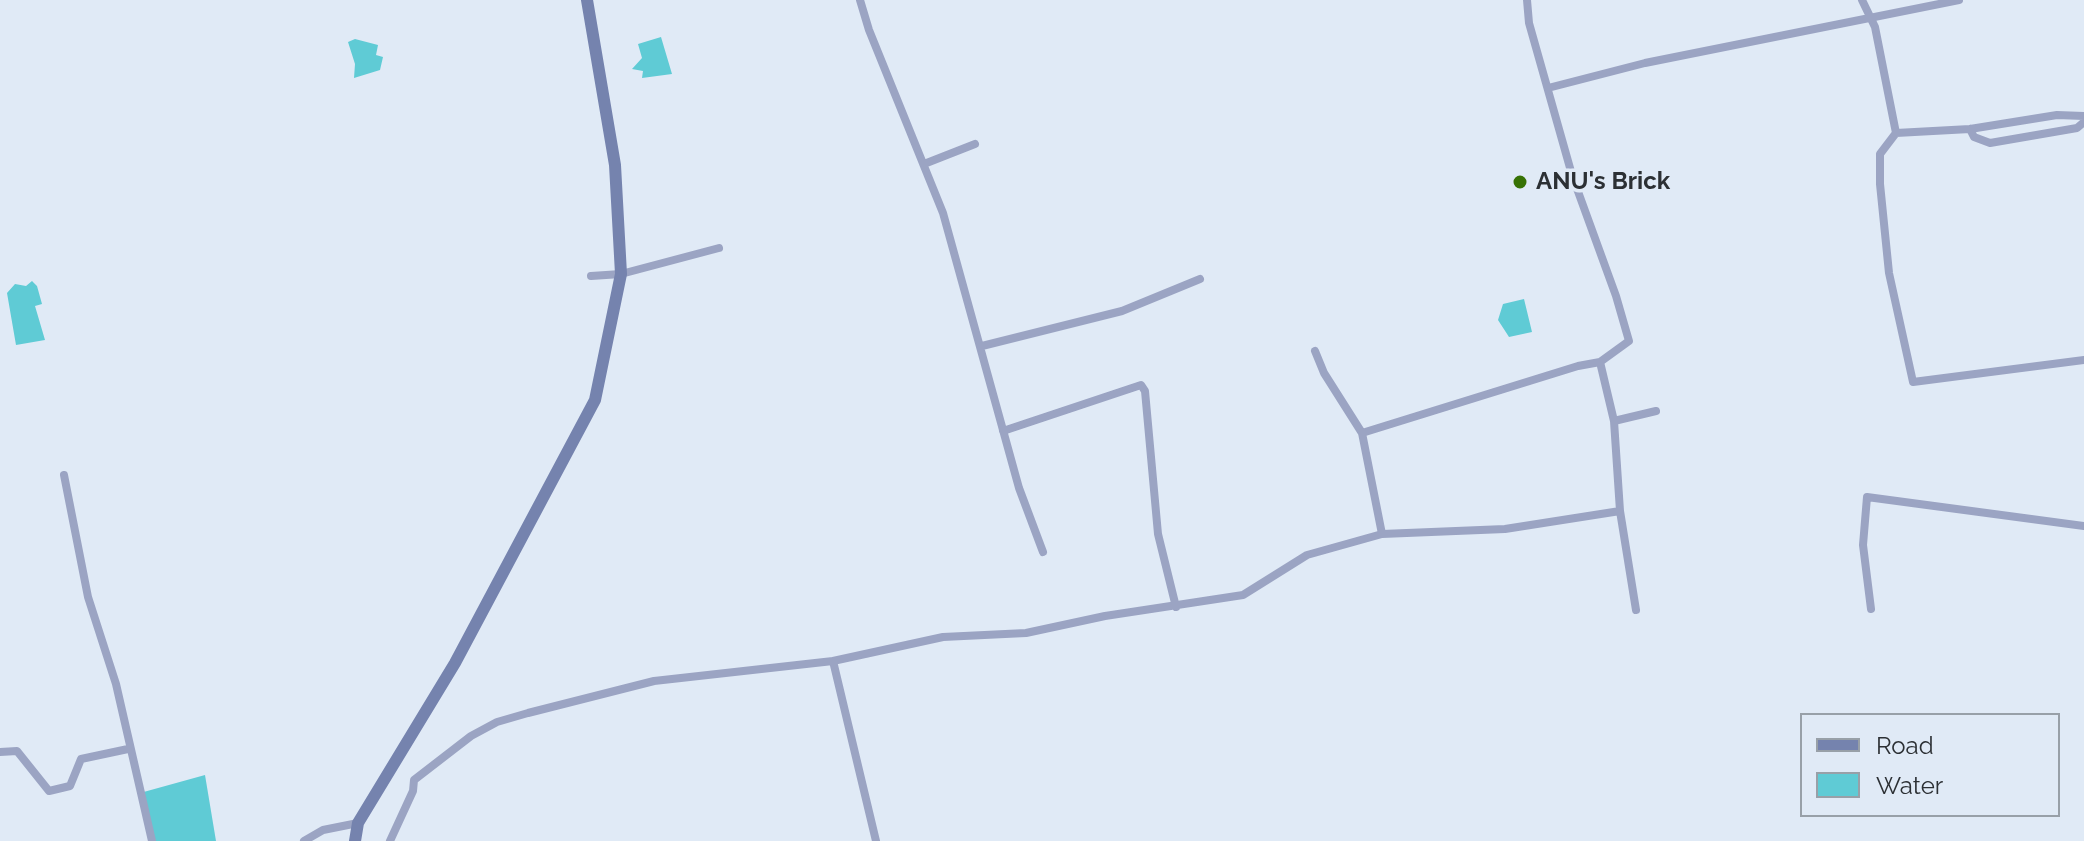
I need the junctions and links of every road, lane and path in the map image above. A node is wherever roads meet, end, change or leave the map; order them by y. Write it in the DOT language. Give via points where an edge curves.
graph roads {
  1 [pos="587,0"];
  2 [pos="860,0"];
  3 [pos="1527,0"];
  4 [pos="1862,0"];
  5 [pos="1959,0"];
  6 [pos="1870,16"];
  7 [pos="1548,88"];
  8 [pos="2084,119"];
  9 [pos="1970,129"];
  10 [pos="1896,133"];
  11 [pos="975,144"];
  12 [pos="924,164"];
  13 [pos="719,248"];
  14 [pos="621,274"];
  15 [pos="591,276"];
  16 [pos="1200,279"];
  17 [pos="982,346"];
  18 [pos="1315,351"];
  19 [pos="2084,360"];
  20 [pos="1600,362"];
  21 [pos="1656,411"];
  22 [pos="1614,421"];
  23 [pos="1003,431"];
  24 [pos="1362,433"];
  25 [pos="64,475"];
  26 [pos="1620,511"];
  27 [pos="2084,526"];
  28 [pos="1382,534"];
  29 [pos="1043,552"];
  30 [pos="1176,607"];
  31 [pos="1871,609"];
  32 [pos="1636,610"];
  33 [pos="833,661"];
  34 [pos="128,749"];
  35 [pos="0,752"];
  36 [pos="358,823"];
  37 [pos="152,841"];
  38 [pos="304,841"];
  39 [pos="355,841"];
  40 [pos="390,841"];
  41 [pos="876,841"];
  1 -- 14 [label="main road" via="615,165"];
  2 -- 12 [label="street"];
  3 -- 7 [label="street"];
  4 -- 6 [label="street"];
  5 -- 6 [label="street"];
  6 -- 7 [label="street"];
  6 -- 10 [label="street"];
  7 -- 20 [label="street" via="1629,341"];
  8 -- 9 [label="street" via="2057,115"];
  8 -- 9 [label="street" via="2077,128 1990,143 1974,137"];
  9 -- 10 [label="street"];
  10 -- 19 [label="street" via="1880,154 1880,184 1889,273 1913,382"];
  11 -- 12 [label="street"];
  12 -- 17 [label="street"];
  13 -- 14 [label="street"];
  14 -- 15 [label="street"];
  14 -- 36 [label="main road" via="595,400 455,663"];
  16 -- 17 [label="street" via="1122,311"];
  17 -- 23 [label="street"];
  18 -- 24 [label="street"];
  20 -- 22 [label="street"];
  20 -- 24 [label="street"];
  21 -- 22 [label="street"];
  22 -- 26 [label="street"];
  23 -- 29 [label="street"];
  23 -- 30 [label="street" via="1141,385 1158,534"];
  24 -- 28 [label="street"];
  25 -- 34 [label="street" via="88,597 116,684"];
  26 -- 28 [label="street" via="1505,529"];
  26 -- 32 [label="street"];
  27 -- 31 [label="street" via="1867,497 1863,545"];
  28 -- 30 [label="street" via="1307,555 1243,595"];
  30 -- 33 [label="street" via="1026,633 943,637"];
  33 -- 40 [label="street" via="654,681 497,722 414,780"];
  33 -- 41 [label="street"];
  34 -- 35 [label="street" via="81,759 70,786 49,791 17,751"];
  34 -- 37 [label="street"];
  36 -- 38 [label="street" via="323,830"];
  36 -- 39 [label="main road"];
}
